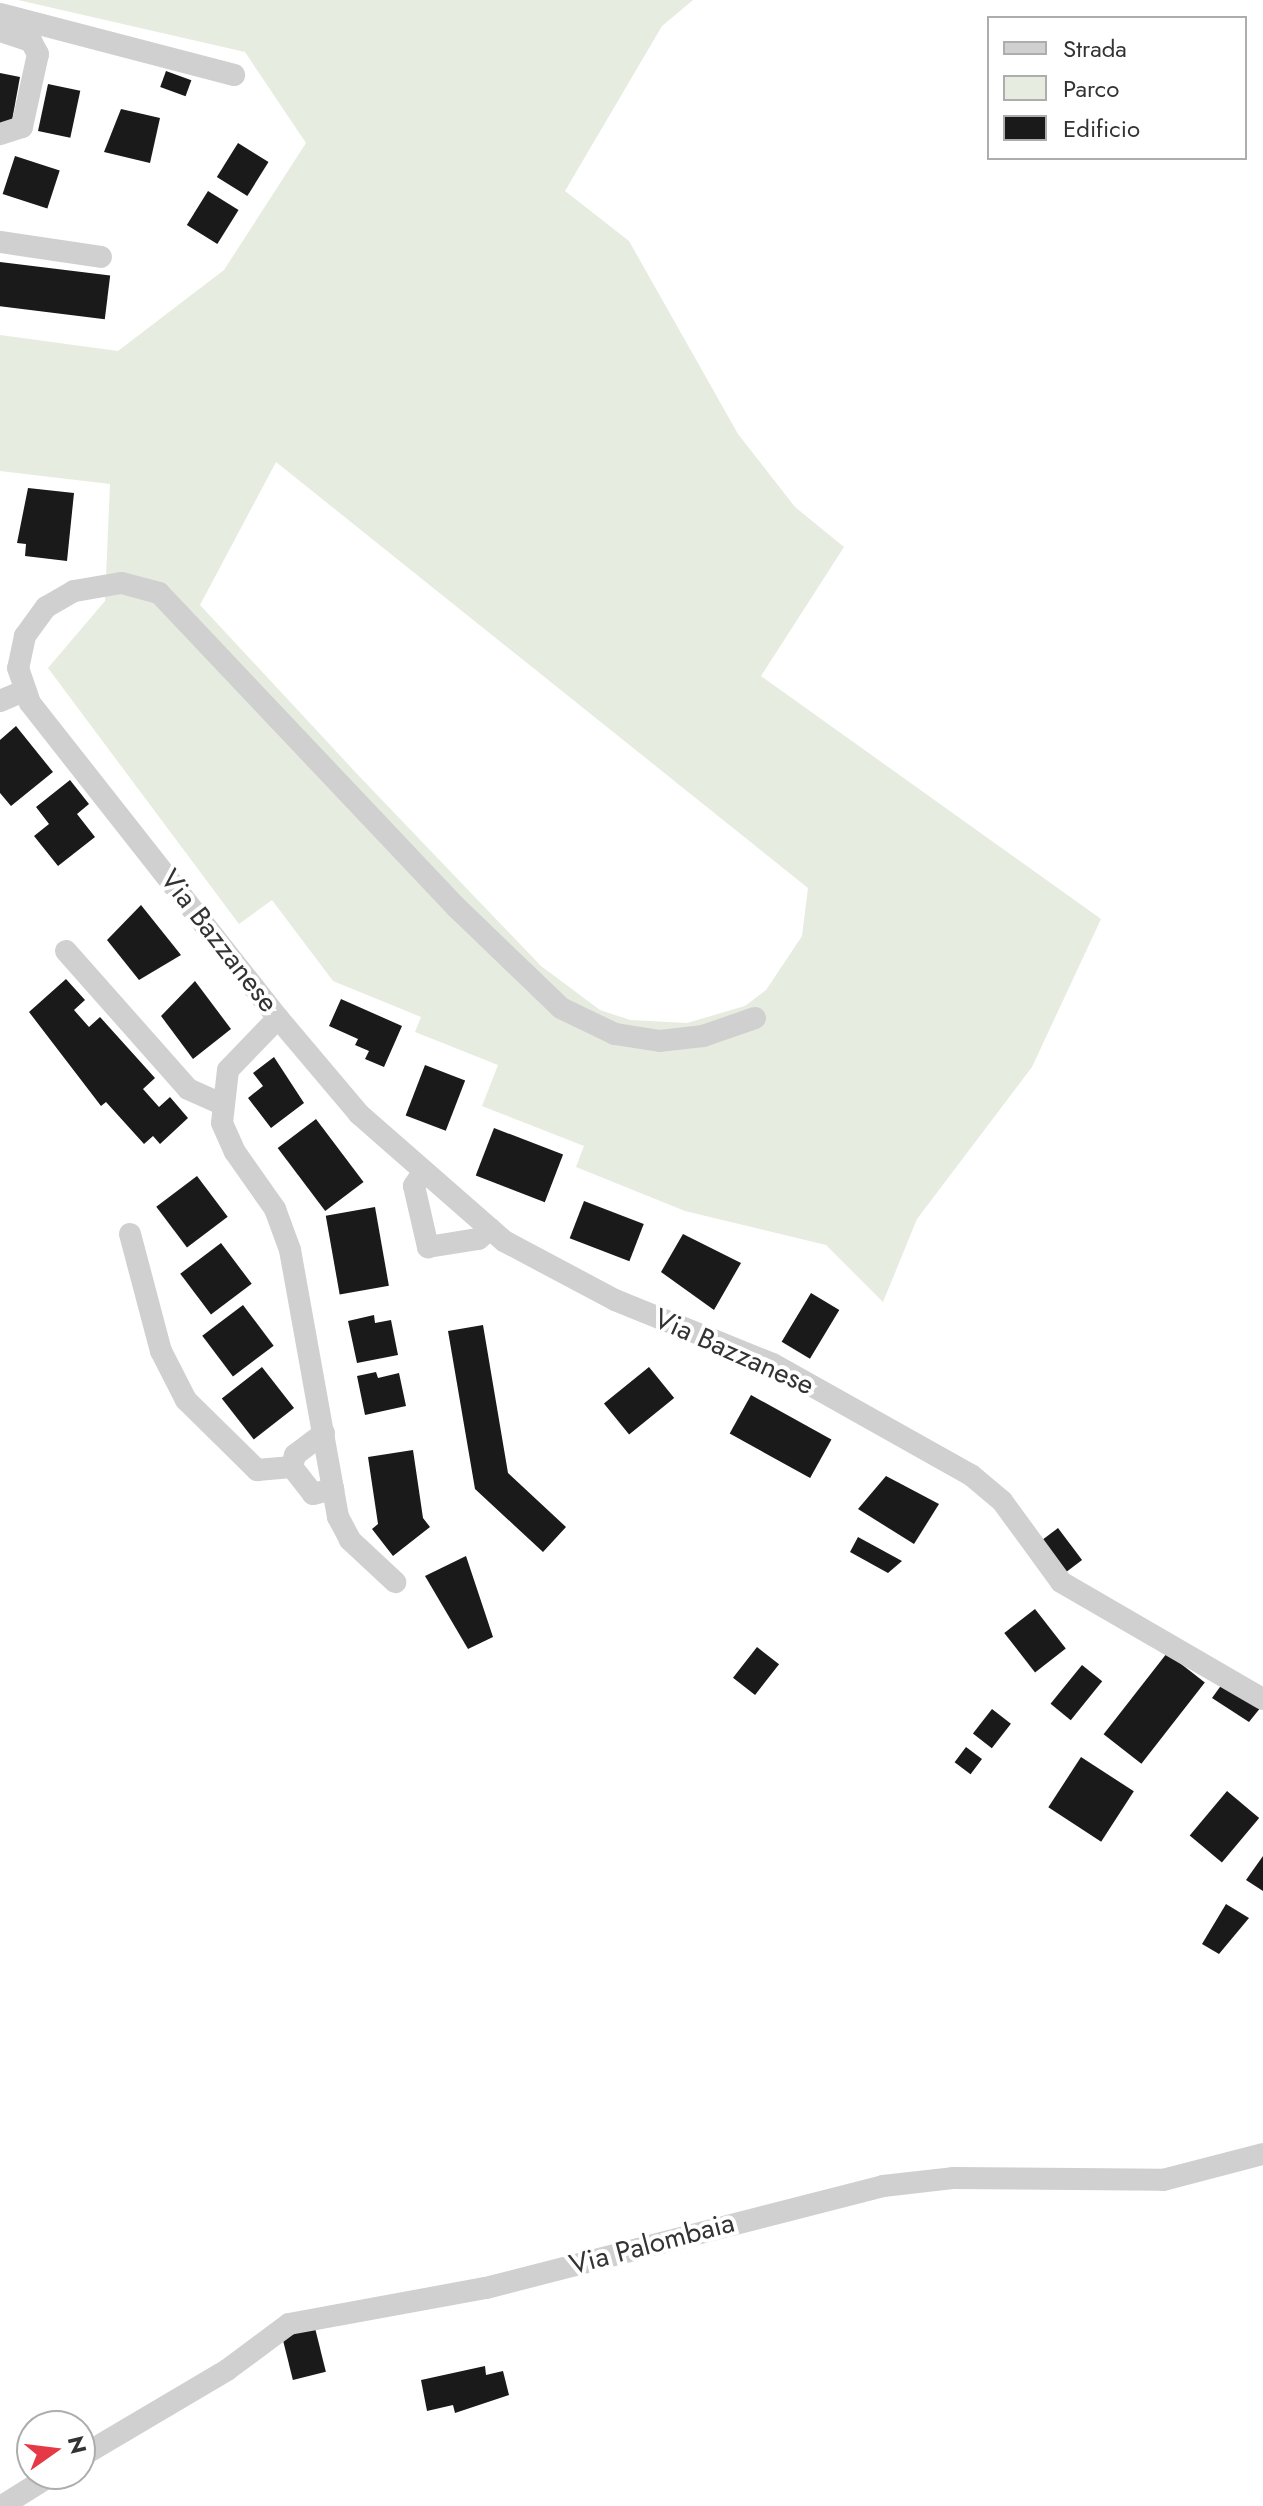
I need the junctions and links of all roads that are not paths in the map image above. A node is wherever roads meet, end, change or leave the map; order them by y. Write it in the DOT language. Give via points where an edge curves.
graph roads {
  1 [pos="0,14"];
  2 [pos="0,31"];
  3 [pos="234,75"];
  4 [pos="0,134"];
  5 [pos="0,242"];
  6 [pos="101,257"];
  7 [pos="24,691"];
  8 [pos="0,701"];
  9 [pos="66,951"];
  10 [pos="278,1018"];
  11 [pos="755,1018"];
  12 [pos="220,1103"];
  13 [pos="424,1171"];
  14 [pos="491,1229"];
  15 [pos="130,1234"];
  16 [pos="324,1433"];
  17 [pos="292,1467"];
  18 [pos="333,1489"];
  19 [pos="395,1582"];
  20 [pos="1263,1699"];
  21 [pos="1263,2154"];
  22 [pos="96,2448"];
  23 [pos="28,2490"];
  24 [pos="2,2506"];
  1 -- 3 [label="street"];
  2 -- 4 [label="street" via="31,41 38,54 23,125 12,135"];
  5 -- 6 [label="street"];
  7 -- 8 [label="street"];
  7 -- 10 [label="street, Via Bazzanese"];
  7 -- 11 [label="street" via="22,643 52,602 107,583 151,590 178,607 402,851 561,1008 598,1028 651,1040 703,1036"];
  9 -- 12 [label="street" via="188,1089"];
  10 -- 12 [label="street" via="232,1062"];
  10 -- 13 [label="street, Via Bazzanese" via="359,1114"];
  12 -- 16 [label="street" via="227,1138 268,1196 286,1237"];
  13 -- 14 [label="street, Via Bazzanese"];
  13 -- 14 [label="street" via="414,1186 428,1247 478,1239"];
  14 -- 20 [label="street, Via Bazzanese" via="526,1257 773,1364 971,1475 1002,1501 1064,1584"];
  15 -- 17 [label="street" via="163,1359 186,1400 257,1470"];
  16 -- 17 [label="street" via="295,1455"];
  16 -- 18 [label="street"];
  17 -- 18 [label="street" via="313,1494"];
  18 -- 19 [label="street" via="350,1540"];
  21 -- 22 [label="street, Via Palombaia" via="1163,2180 953,2178 883,2186 472,2291 289,2324 227,2370"];
  23 -- 24 [label="street"];
}
